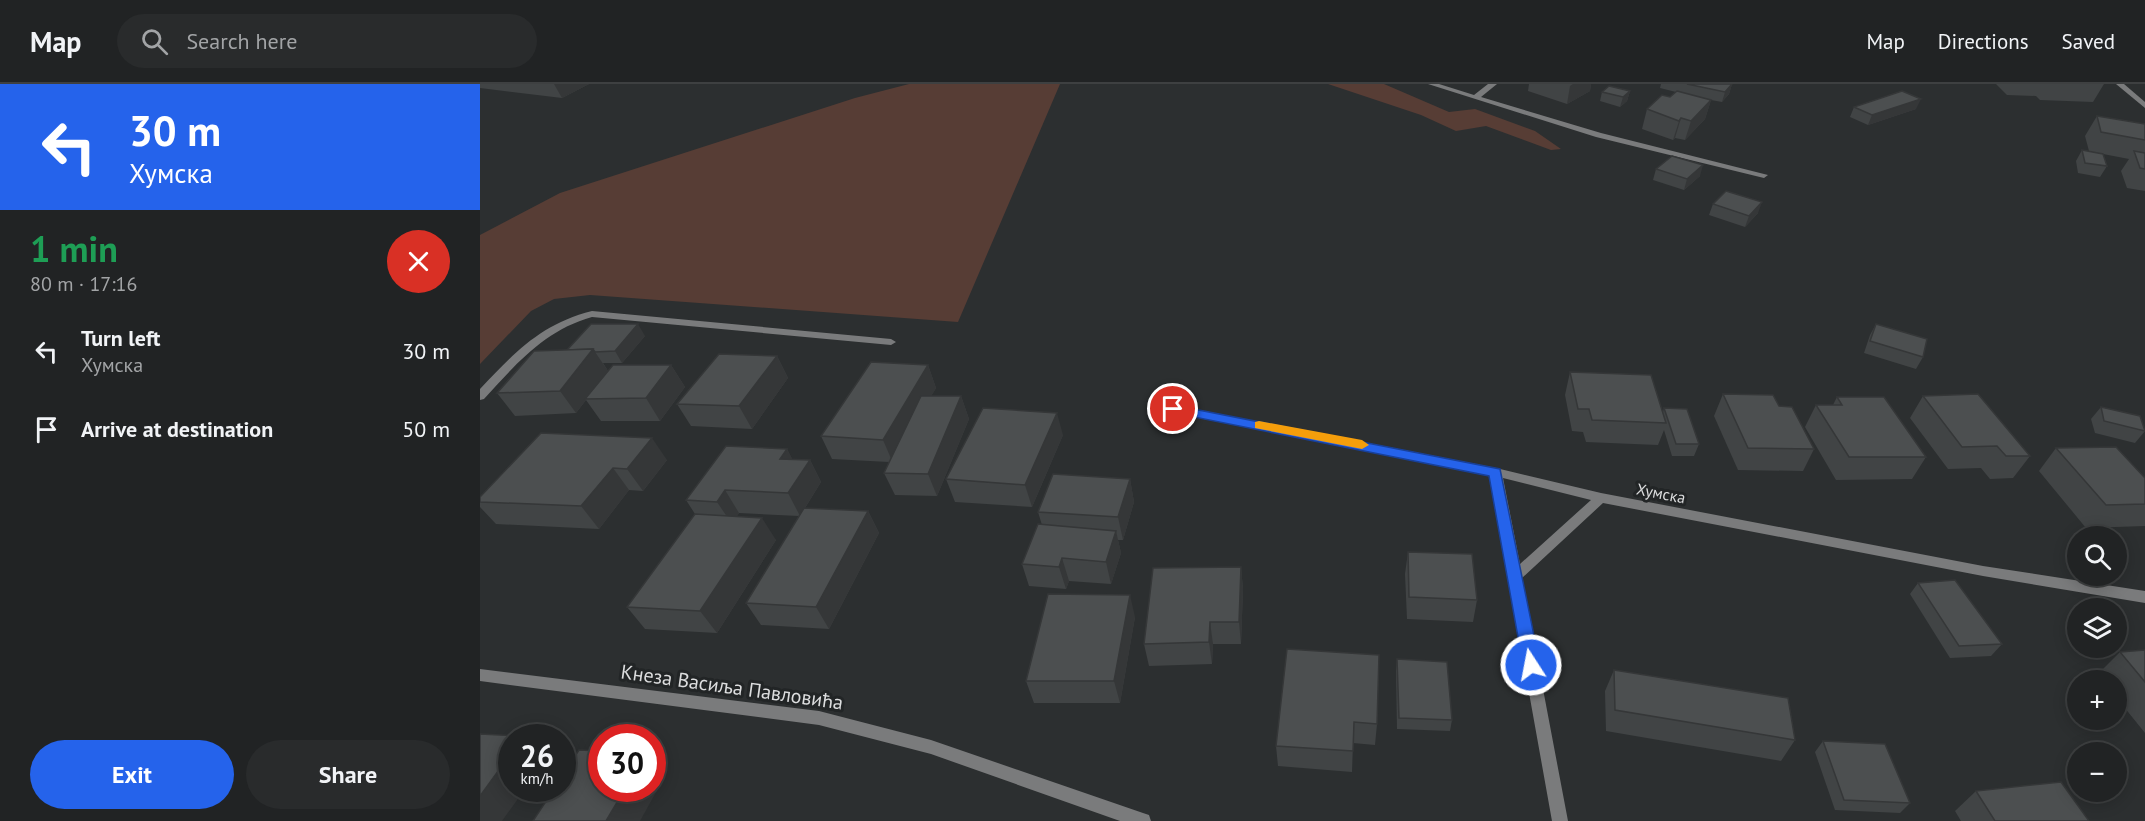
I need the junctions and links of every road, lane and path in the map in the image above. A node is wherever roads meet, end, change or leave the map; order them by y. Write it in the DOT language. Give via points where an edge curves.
graph roads {
  1 [pos="1432,84"];
  2 [pos="1493,84"];
  3 [pos="2120,84"];
  4 [pos="1477,96"];
  5 [pos="2145,106"];
  6 [pos="1764,175"];
  7 [pos="891,342"];
  8 [pos="480,396"];
  9 [pos="1173,409"];
  10 [pos="1496,472"];
  11 [pos="1601,498"];
  12 [pos="1515,576"];
  13 [pos="2145,597"];
  14 [pos="480,675"];
  15 [pos="1143,821"];
  16 [pos="1560,821"];
  1 -- 4 [label="street"];
  2 -- 4 [label="street"];
  3 -- 5 [label="street"];
  4 -- 6 [label="street" via="1599,135"];
  7 -- 8 [label="street" via="592,314 554,326 527,346"];
  9 -- 10 [label="street, Хумска"];
  10 -- 11 [label="street, Хумска"];
  10 -- 12 [label="street"];
  11 -- 12 [label="street"];
  11 -- 13 [label="street, Хумска" via="1983,571"];
  12 -- 16 [label="street"];
  14 -- 15 [label="street, Кнеза Васиља Павловића" via="819,718 931,747"];
}
